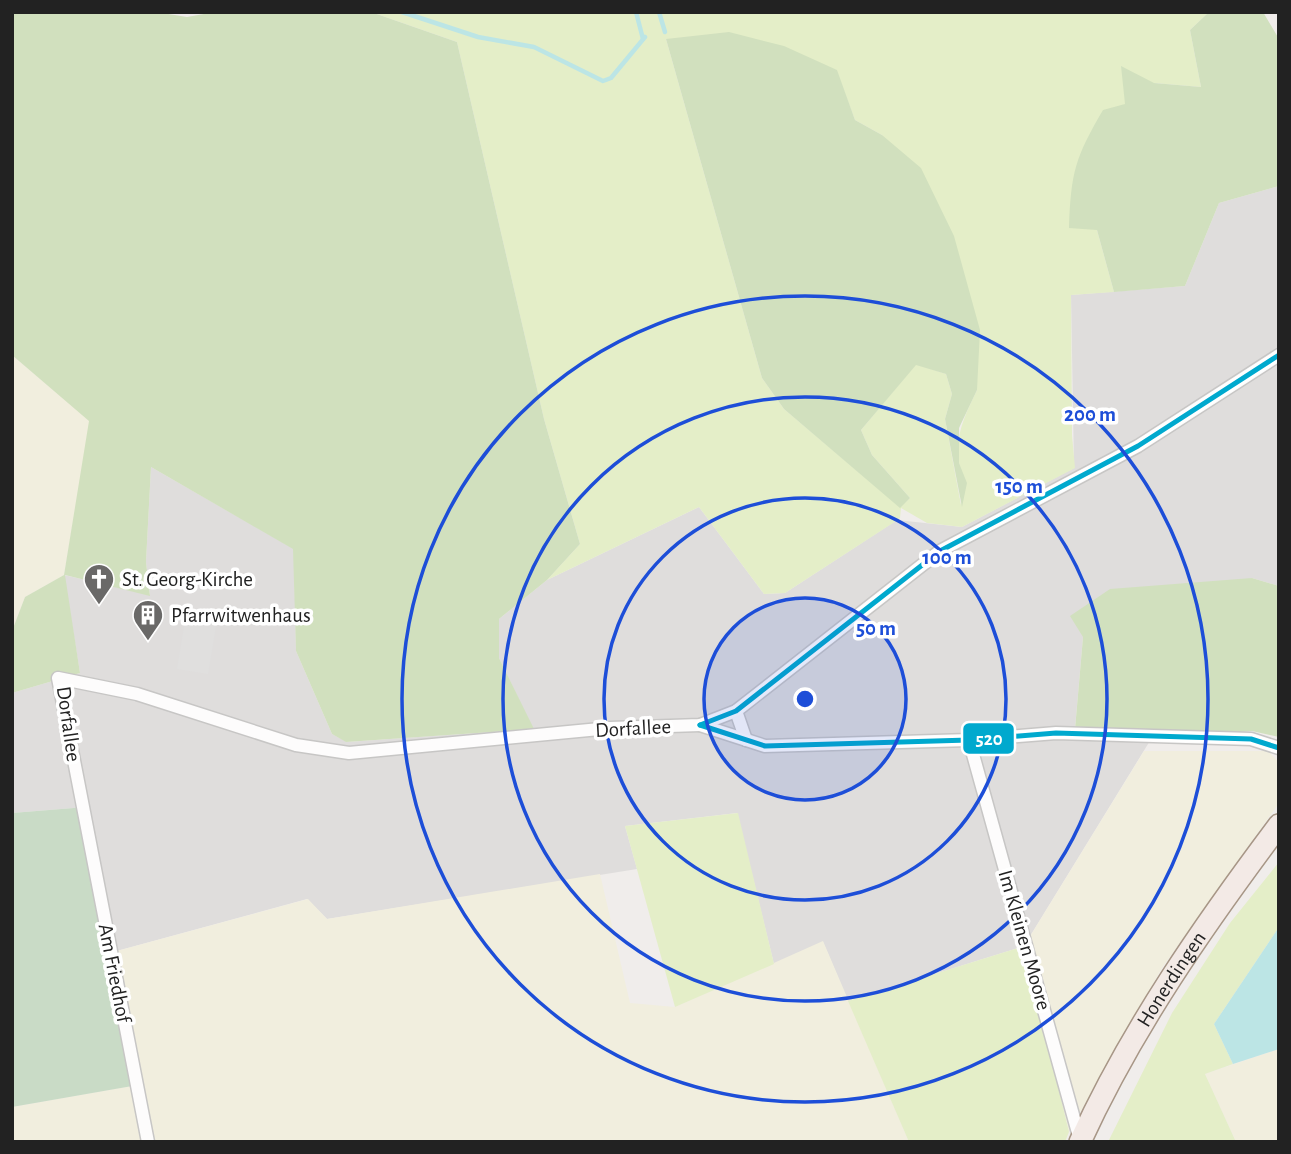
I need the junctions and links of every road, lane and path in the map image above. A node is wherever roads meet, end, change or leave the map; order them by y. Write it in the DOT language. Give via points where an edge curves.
graph roads {
  1 [pos="1279,355"];
  2 [pos="736,710"];
  3 [pos="700,725"];
  4 [pos="746,740"];
  5 [pos="969,740"];
  6 [pos="1279,748"];
  7 [pos="83,805"];
  8 [pos="1279,825"];
  9 [pos="1080,1141"];
  10 [pos="148,1142"];
  1 -- 2 [label="street, Dorfallee" via="1139,446 940,551"];
  2 -- 3 [label="street, Dorfallee"];
  2 -- 4 [label="street"];
  3 -- 4 [label="street"];
  3 -- 7 [label="street, Dorfallee" via="610,727 349,753 296,745 118,689 58,678"];
  4 -- 5 [label="street" via="765,746"];
  5 -- 6 [label="street" via="1056,733 1251,738"];
  5 -- 9 [label="street, Im Kleinen Moore"];
  7 -- 10 [label="street, Am Friedhof"];
  8 -- 9 [label="main road, Honerdingen" via="1173,975 1107,1084"];
}
